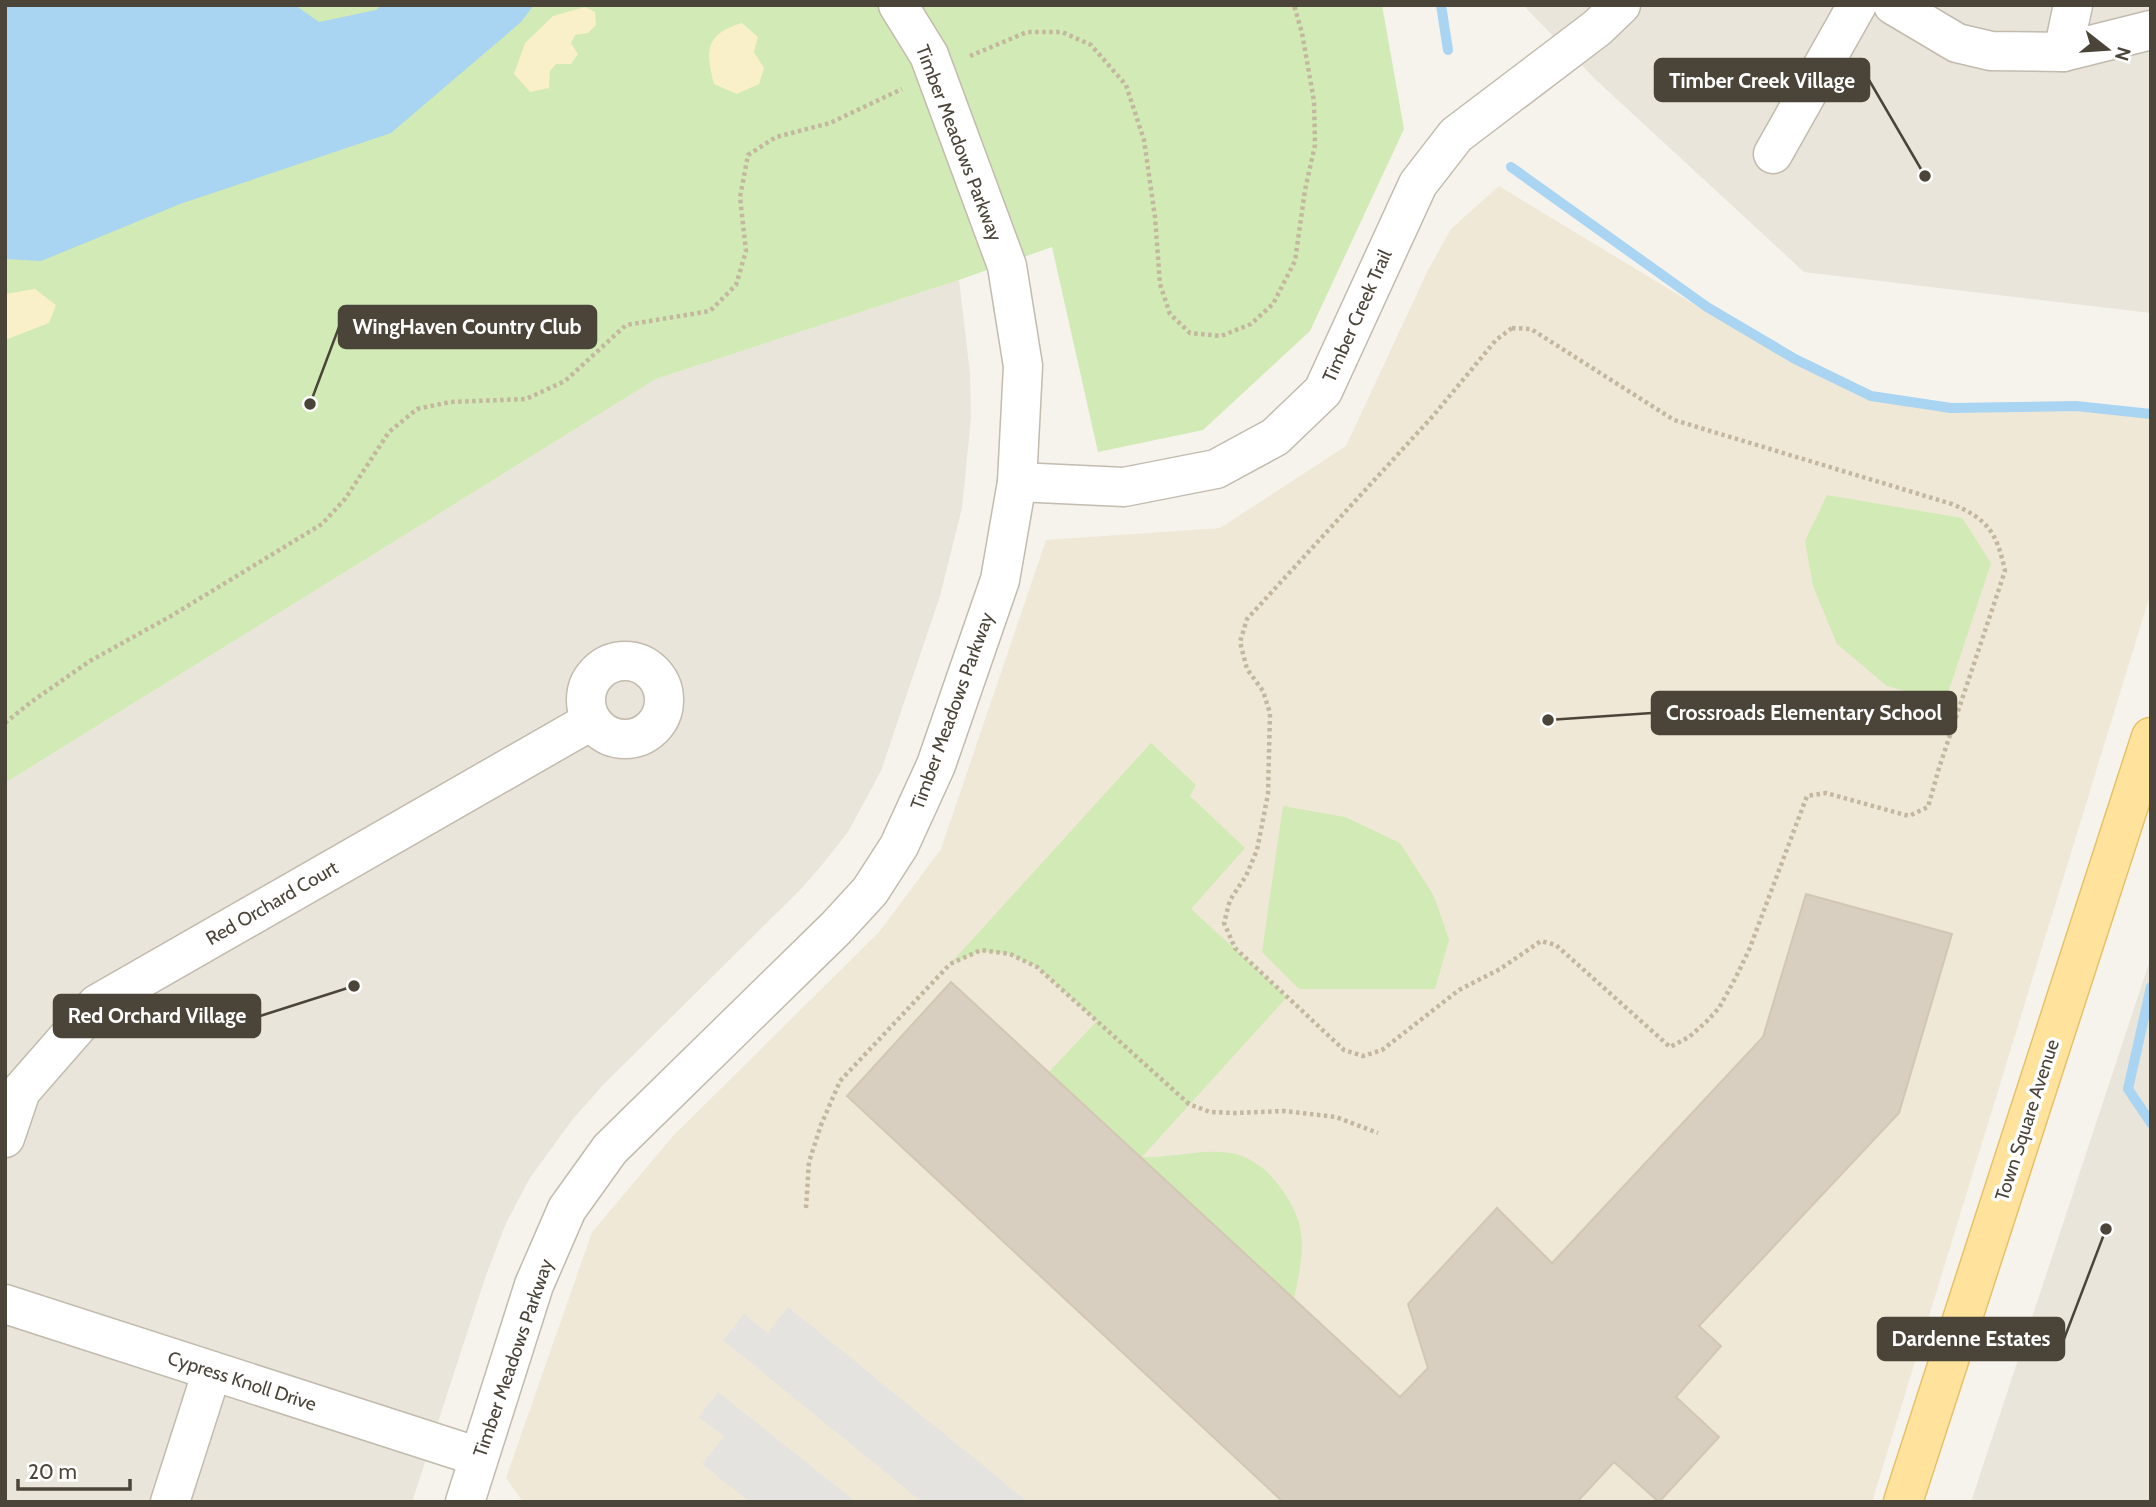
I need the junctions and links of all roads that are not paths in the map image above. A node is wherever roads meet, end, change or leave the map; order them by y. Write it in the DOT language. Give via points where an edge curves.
graph roads {
  1 [pos="898,5"];
  2 [pos="1620,5"];
  3 [pos="1857,5"];
  4 [pos="1893,5"];
  5 [pos="2073,5"];
  6 [pos="2151,30"];
  7 [pos="2063,52"];
  8 [pos="1773,154"];
  9 [pos="1017,482"];
  10 [pos="591,721"];
  11 [pos="2151,737"];
  12 [pos="5,1138"];
  13 [pos="5,1304"];
  14 [pos="212,1371"];
  15 [pos="479,1457"];
  16 [pos="170,1502"];
  17 [pos="465,1502"];
  18 [pos="1903,1502"];
  1 -- 9 [label="street, Timber Meadows Parkway" via="929,55 1007,266 1023,366"];
  2 -- 9 [label="street, Timber Creek Trail" via="1597,28 1456,135 1419,184 1323,391 1275,437 1216,469 1124,487"];
  3 -- 8 [label="street"];
  4 -- 7 [label="street" via="1957,43 1991,51"];
  5 -- 7 [label="street"];
  6 -- 7 [label="street"];
  9 -- 15 [label="street, Timber Meadows Parkway" via="1000,580 936,765 900,846 870,891 611,1149 567,1209 534,1285"];
  10 -- 12 [label="street, Red Orchard Court" via="97,1004 21,1091"];
  11 -- 18 [label="main road, Town Square Avenue"];
  13 -- 14 [label="street, Cypress Knoll Drive"];
  14 -- 15 [label="street, Cypress Knoll Drive"];
  14 -- 16 [label="street"];
  15 -- 17 [label="street, Timber Meadows Parkway"];
}
